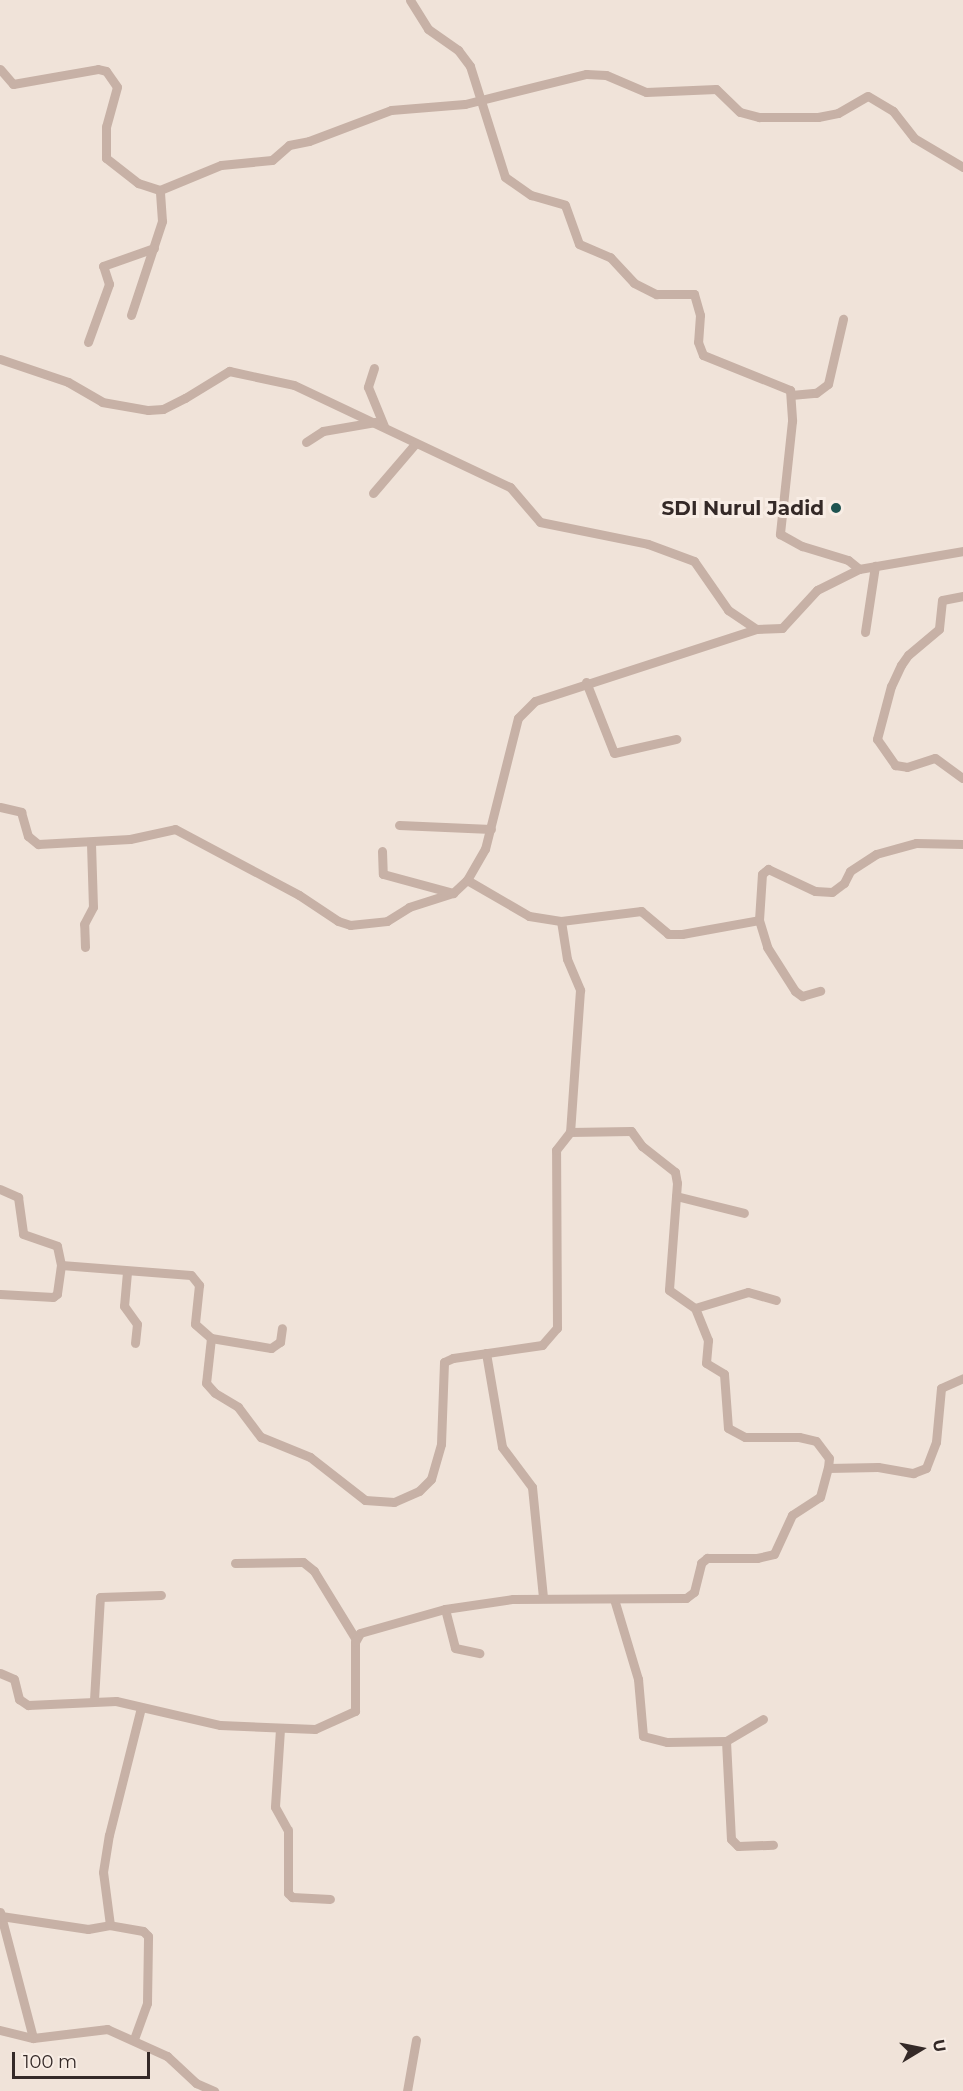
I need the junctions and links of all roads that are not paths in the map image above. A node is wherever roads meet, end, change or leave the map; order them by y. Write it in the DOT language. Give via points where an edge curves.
graph roads {
  1 [pos="410,0"];
  2 [pos="0,69"];
  3 [pos="4,83"];
  4 [pos="482,100"];
  5 [pos="963,166"];
  6 [pos="160,190"];
  7 [pos="154,248"];
  8 [pos="130,315"];
  9 [pos="843,319"];
  10 [pos="88,342"];
  11 [pos="0,358"];
  12 [pos="374,368"];
  13 [pos="791,395"];
  14 [pos="379,424"];
  15 [pos="306,442"];
  16 [pos="415,444"];
  17 [pos="373,493"];
  18 [pos="963,551"];
  19 [pos="875,566"];
  20 [pos="859,569"];
  21 [pos="963,596"];
  22 [pos="756,629"];
  23 [pos="865,632"];
  24 [pos="586,682"];
  25 [pos="676,739"];
  26 [pos="963,778"];
  27 [pos="0,807"];
  28 [pos="399,825"];
  29 [pos="491,829"];
  30 [pos="91,843"];
  31 [pos="963,844"];
  32 [pos="382,851"];
  33 [pos="467,880"];
  34 [pos="453,893"];
  35 [pos="759,920"];
  36 [pos="561,921"];
  37 [pos="85,947"];
  38 [pos="819,991"];
  39 [pos="570,1132"];
  40 [pos="0,1189"];
  41 [pos="676,1196"];
  42 [pos="744,1213"];
  43 [pos="61,1265"];
  44 [pos="127,1272"];
  45 [pos="0,1294"];
  46 [pos="776,1300"];
  47 [pos="695,1308"];
  48 [pos="282,1328"];
  49 [pos="211,1338"];
  50 [pos="135,1343"];
  51 [pos="486,1353"];
  52 [pos="963,1378"];
  53 [pos="828,1468"];
  54 [pos="235,1563"];
  55 [pos="161,1595"];
  56 [pos="543,1597"];
  57 [pos="614,1599"];
  58 [pos="446,1609"];
  59 [pos="355,1638"];
  60 [pos="479,1653"];
  61 [pos="0,1673"];
  62 [pos="94,1700"];
  63 [pos="141,1708"];
  64 [pos="762,1719"];
  65 [pos="280,1729"];
  66 [pos="726,1741"];
  67 [pos="773,1845"];
  68 [pos="330,1899"];
  69 [pos="1,1914"];
  70 [pos="110,1925"];
  71 [pos="0,2030"];
  72 [pos="33,2038"];
  73 [pos="134,2039"];
  74 [pos="416,2040"];
  75 [pos="209,2090"];
  76 [pos="407,2091"];
  1 -- 4 [label="street" via="428,29 458,50 470,66"];
  2 -- 3 [label="street"];
  3 -- 6 [label="street" via="106,71 117,87 106,127 106,158 138,183"];
  4 -- 5 [label="street" via="597,73 646,92 716,89 740,112 759,117 818,117 838,113 868,96 893,111 914,138"];
  4 -- 6 [label="street" via="391,110 289,145 272,160 221,165"];
  4 -- 13 [label="street" via="497,161 505,177 531,195 565,205 579,244 603,252 634,283 656,294 694,294 698,299 698,342 703,355 780,384"];
  6 -- 7 [label="street" via="162,221"];
  7 -- 8 [label="street"];
  7 -- 10 [label="street" via="103,266 109,284"];
  9 -- 13 [label="street" via="828,384 816,393"];
  11 -- 14 [label="street" via="52,375 102,402 125,408 162,409 229,371 294,385"];
  12 -- 14 [label="street" via="368,387"];
  13 -- 20 [label="street" via="780,534 802,546 848,560"];
  14 -- 15 [label="street" via="323,431"];
  14 -- 16 [label="street"];
  16 -- 17 [label="street"];
  16 -- 22 [label="street" via="510,487 540,522 648,544 694,561 728,610"];
  18 -- 19 [label="street"];
  19 -- 20 [label="street"];
  19 -- 23 [label="street"];
  20 -- 22 [label="street" via="817,590 782,628"];
  21 -- 26 [label="street" via="942,600 939,629 908,655 891,686 877,739 896,765 907,767 935,758"];
  22 -- 24 [label="street"];
  24 -- 25 [label="street" via="614,753"];
  24 -- 29 [label="street" via="535,701 518,718 496,792"];
  27 -- 30 [label="street" via="21,812 28,836 38,844"];
  28 -- 29 [label="street"];
  29 -- 33 [label="street"];
  30 -- 34 [label="street" via="165,830 185,832 350,925 387,921 409,907"];
  30 -- 37 [label="street" via="93,907 84,924"];
  31 -- 35 [label="street" via="916,843 876,854 850,871 844,884 832,892 815,891 784,874 766,870 760,886"];
  32 -- 34 [label="street" via="383,874"];
  33 -- 34 [label="street"];
  33 -- 36 [label="street" via="524,914"];
  35 -- 36 [label="street" via="682,934 668,934 641,911"];
  35 -- 38 [label="street" via="767,947 795,991 802,996"];
  36 -- 39 [label="street" via="567,959 580,990"];
  39 -- 41 [label="street" via="631,1131 642,1146 675,1172"];
  39 -- 51 [label="street" via="556,1150 557,1328 542,1344"];
  40 -- 43 [label="street" via="18,1197 23,1234 57,1246"];
  41 -- 42 [label="street"];
  41 -- 47 [label="street" via="669,1290"];
  43 -- 44 [label="street"];
  43 -- 45 [label="street" via="57,1294 53,1297"];
  44 -- 49 [label="street" via="195,1276 199,1285 195,1324"];
  44 -- 50 [label="street" via="124,1306 137,1324"];
  46 -- 47 [label="street" via="748,1292"];
  47 -- 53 [label="street" via="708,1340 705,1363 724,1374 728,1428 745,1437 799,1437 816,1441 829,1458"];
  48 -- 49 [label="street" via="280,1342 271,1348"];
  49 -- 51 [label="street" via="205,1377 208,1388 230,1399 261,1437 310,1457 349,1490 377,1503 394,1502 419,1491 431,1479 441,1444 444,1362"];
  51 -- 56 [label="street" via="502,1447 532,1487"];
  52 -- 53 [label="street" via="941,1388 936,1442 930,1462 920,1472 878,1467"];
  53 -- 57 [label="street" via="820,1497 792,1515 774,1554 757,1558 706,1557 694,1592 686,1598"];
  54 -- 59 [label="street" via="303,1562 310,1566"];
  55 -- 62 [label="street" via="100,1597"];
  56 -- 57 [label="street"];
  56 -- 58 [label="street"];
  57 -- 66 [label="street" via="638,1679 643,1736 667,1742"];
  58 -- 59 [label="street" via="376,1627"];
  58 -- 60 [label="street" via="455,1648"];
  59 -- 65 [label="street" via="358,1682 353,1713 315,1729"];
  61 -- 62 [label="street" via="14,1679 20,1699 28,1705"];
  62 -- 63 [label="street"];
  63 -- 65 [label="street" via="220,1725"];
  63 -- 70 [label="street" via="104,1863"];
  64 -- 66 [label="street"];
  65 -- 68 [label="street" via="275,1807 288,1830 288,1893 292,1897"];
  66 -- 67 [label="street" via="731,1839 738,1846"];
  69 -- 70 [label="street" via="88,1929"];
  69 -- 72 [label="street"];
  70 -- 73 [label="street" via="144,1931 148,1936 147,2003"];
  71 -- 72 [label="street"];
  72 -- 73 [label="street" via="97,2028"];
  73 -- 75 [label="street" via="167,2056"];
  74 -- 76 [label="street"];
}
